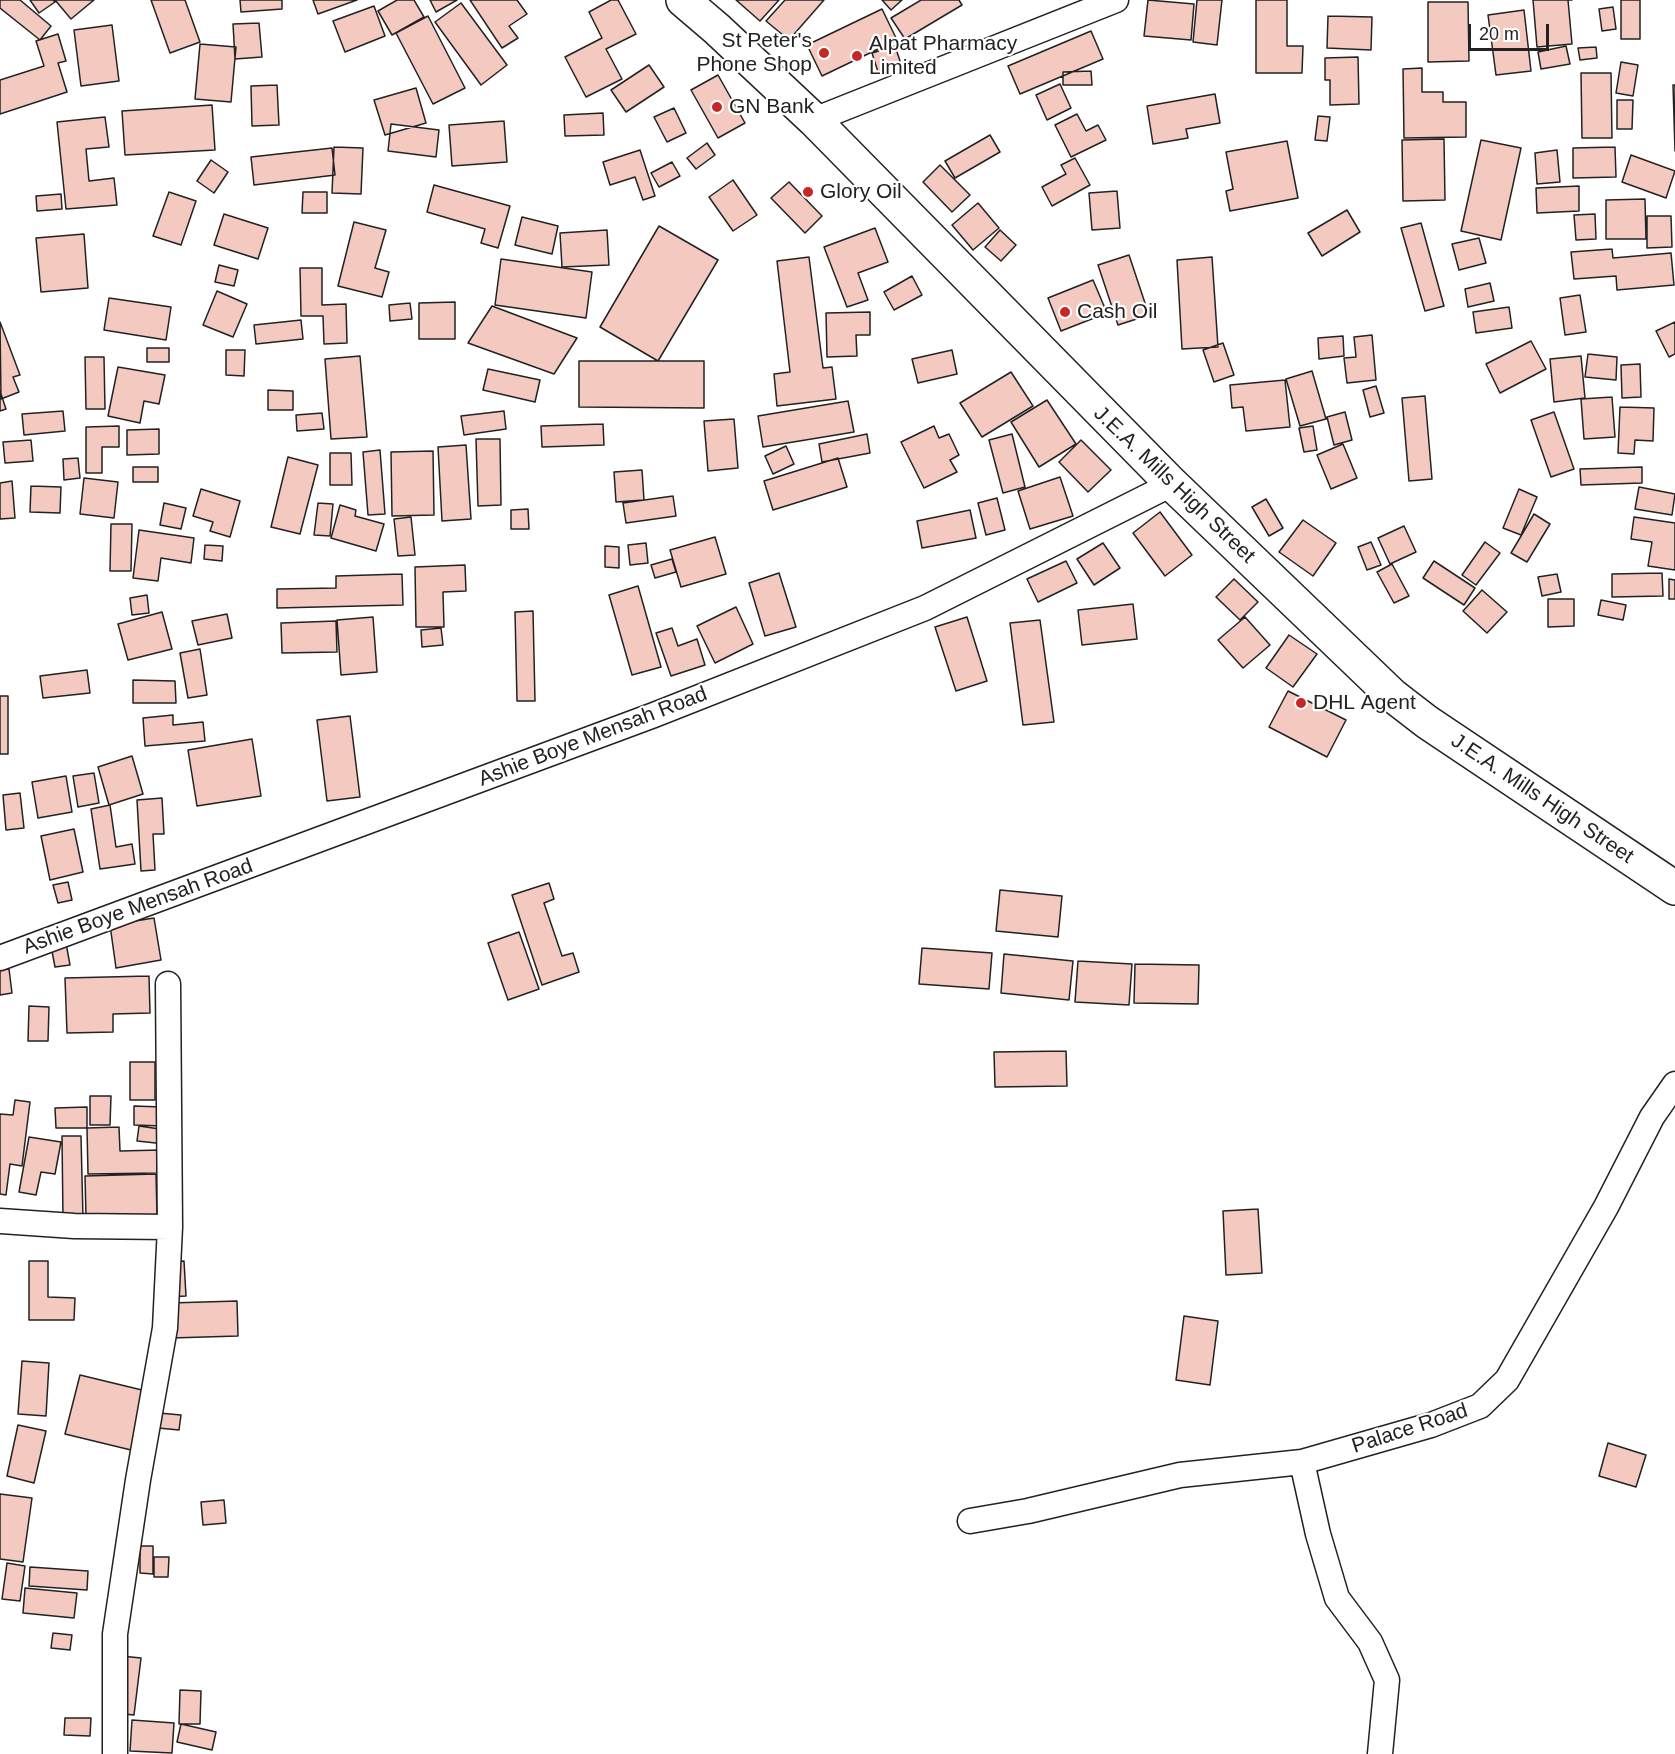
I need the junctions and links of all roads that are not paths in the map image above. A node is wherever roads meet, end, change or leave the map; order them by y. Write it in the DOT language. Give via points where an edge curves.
graph roads {
  1 [pos="683,0"];
  2 [pos="1116,0"];
  3 [pos="814,120"];
  4 [pos="1172,484"];
  5 [pos="1675,888"];
  6 [pos="0,958"];
  7 [pos="168,984"];
  8 [pos="1675,1084"];
  9 [pos="0,1221"];
  10 [pos="170,1227"];
  11 [pos="1302,1462"];
  12 [pos="970,1521"];
  13 [pos="115,1754"];
  14 [pos="1380,1754"];
  1 -- 3 [label="highway, J.E.A. Mills High Street"];
  2 -- 3 [label="street"];
  3 -- 4 [label="highway, J.E.A. Mills High Street"];
  4 -- 5 [label="highway, J.E.A. Mills High Street" via="1392,695 1426,722"];
  4 -- 6 [label="street, Ashie Boye Mensah Road" via="925,608 644,719"];
  7 -- 10 [label="street"];
  8 -- 11 [label="street, Palace Road" via="1652,1117 1606,1207 1507,1380 1480,1406 1431,1425"];
  9 -- 10 [label="street"];
  10 -- 13 [label="street" via="165,1328 115,1634"];
  11 -- 12 [label="street, Palace Road" via="1180,1475"];
  11 -- 14 [label="street" via="1337,1598 1370,1642 1387,1680"];
}
